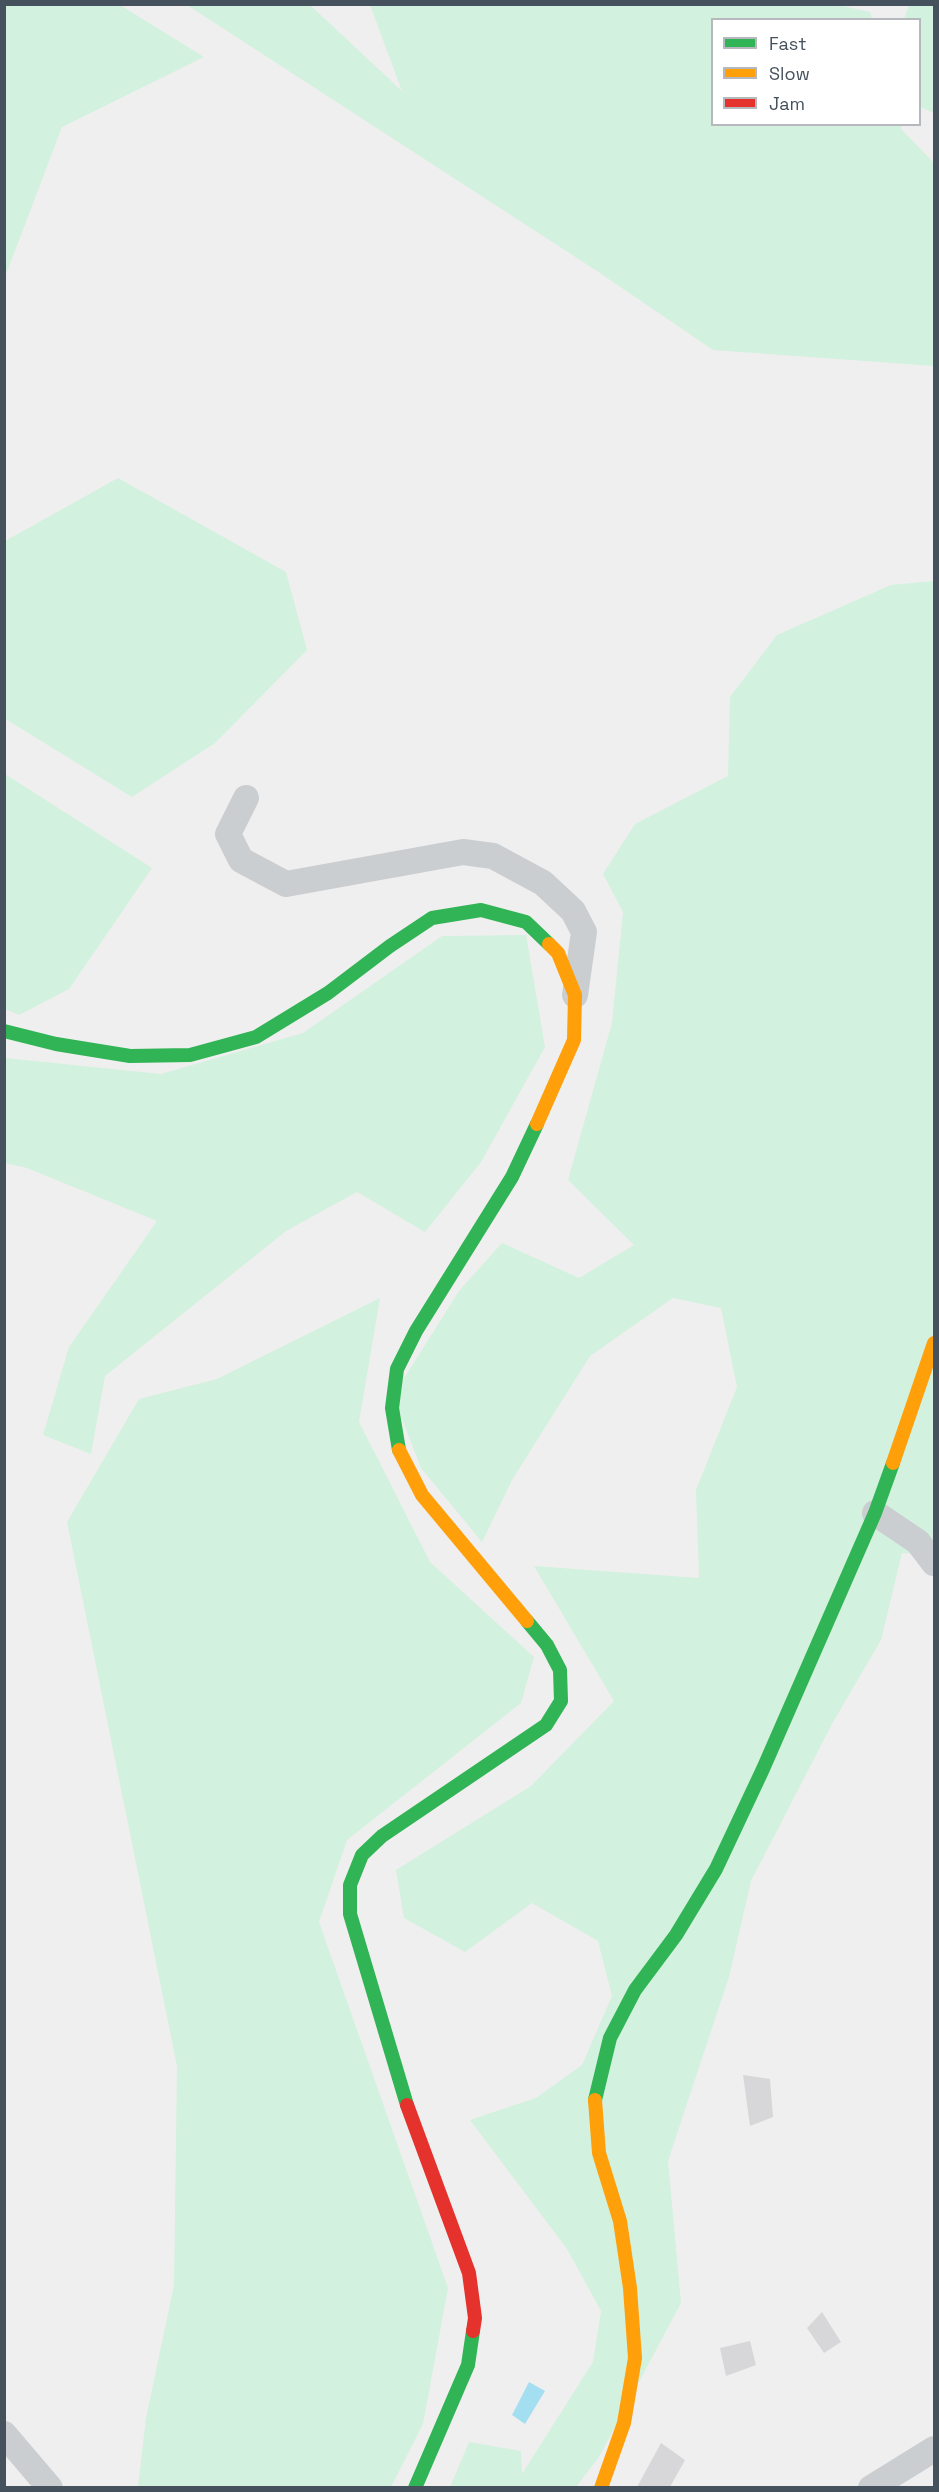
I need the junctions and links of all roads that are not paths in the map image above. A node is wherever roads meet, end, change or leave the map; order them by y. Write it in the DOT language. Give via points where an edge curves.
graph roads {
  1 [pos="246,798"];
  2 [pos="575,995"];
  3 [pos="4,1031"];
  4 [pos="934,1343"];
  5 [pos="875,1514"];
  6 [pos="934,1563"];
  7 [pos="4,2434"];
  8 [pos="934,2449"];
  9 [pos="50,2487"];
  10 [pos="415,2487"];
  11 [pos="601,2487"];
  12 [pos="871,2487"];
  1 -- 2 [label="street" via="228,834 241,860 286,884 463,852 493,856 543,883 573,911 584,932"];
  2 -- 3 [label="main road" via="558,953 526,922 481,910 432,918 328,993 255,1037 190,1055 130,1056"];
  2 -- 10 [label="main road" via="574,1040 552,1096 512,1177 416,1331 397,1369 392,1408 398,1449 422,1495 547,1646 560,1670 561,1701 546,1725 382,1836 363,1855 350,1885 350,1914 401,2089 469,2273 476,2318 468,2365"];
  4 -- 5 [label="main road"];
  5 -- 6 [label="street" via="918,1542"];
  5 -- 11 [label="main road" via="716,1869 676,1935 635,1990 610,2037 595,2096 599,2152 620,2221 635,2358 624,2423"];
  7 -- 9 [label="street"];
  8 -- 12 [label="street"];
}
